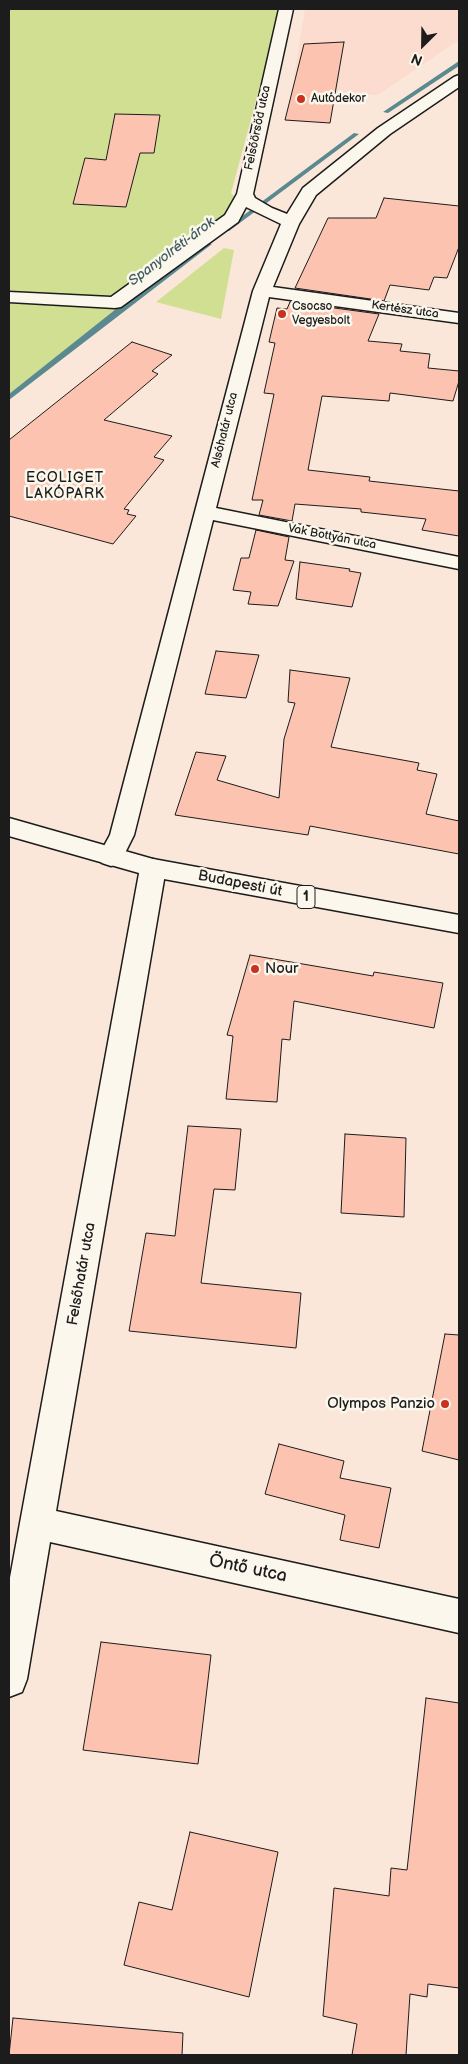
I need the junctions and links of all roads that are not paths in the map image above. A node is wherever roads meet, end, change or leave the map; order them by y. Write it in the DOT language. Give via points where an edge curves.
graph roads {
  1 [pos="286,9"];
  2 [pos="459,80"];
  3 [pos="246,198"];
  4 [pos="291,222"];
  5 [pos="262,291"];
  6 [pos="9,298"];
  7 [pos="459,318"];
  8 [pos="204,512"];
  9 [pos="459,562"];
  10 [pos="9,827"];
  11 [pos="111,857"];
  12 [pos="154,868"];
  13 [pos="459,924"];
  14 [pos="37,1523"];
  15 [pos="459,1616"];
  16 [pos="9,1679"];
  1 -- 3 [label="street, Felsőörsöd utca"];
  2 -- 4 [label="street, Alsóhatár utca" via="384,131 309,192"];
  3 -- 4 [label="street" via="266,212"];
  3 -- 6 [label="street" via="232,218 115,303"];
  4 -- 5 [label="street, Alsóhatár utca"];
  5 -- 7 [label="street, Kertész utca"];
  5 -- 8 [label="street, Alsóhatár utca"];
  8 -- 9 [label="street, Vak Bottyán utca"];
  8 -- 11 [label="street, Alsóhatár utca" via="123,831"];
  10 -- 11 [label="street, Budapesti út / 1"];
  11 -- 12 [label="street, Budapesti út / 1"];
  12 -- 13 [label="street, Budapesti út / 1"];
  12 -- 14 [label="street, Felsőhatár utca"];
  14 -- 15 [label="street, Öntő utca"];
  14 -- 16 [label="street, Felsőhatár utca"];
}
